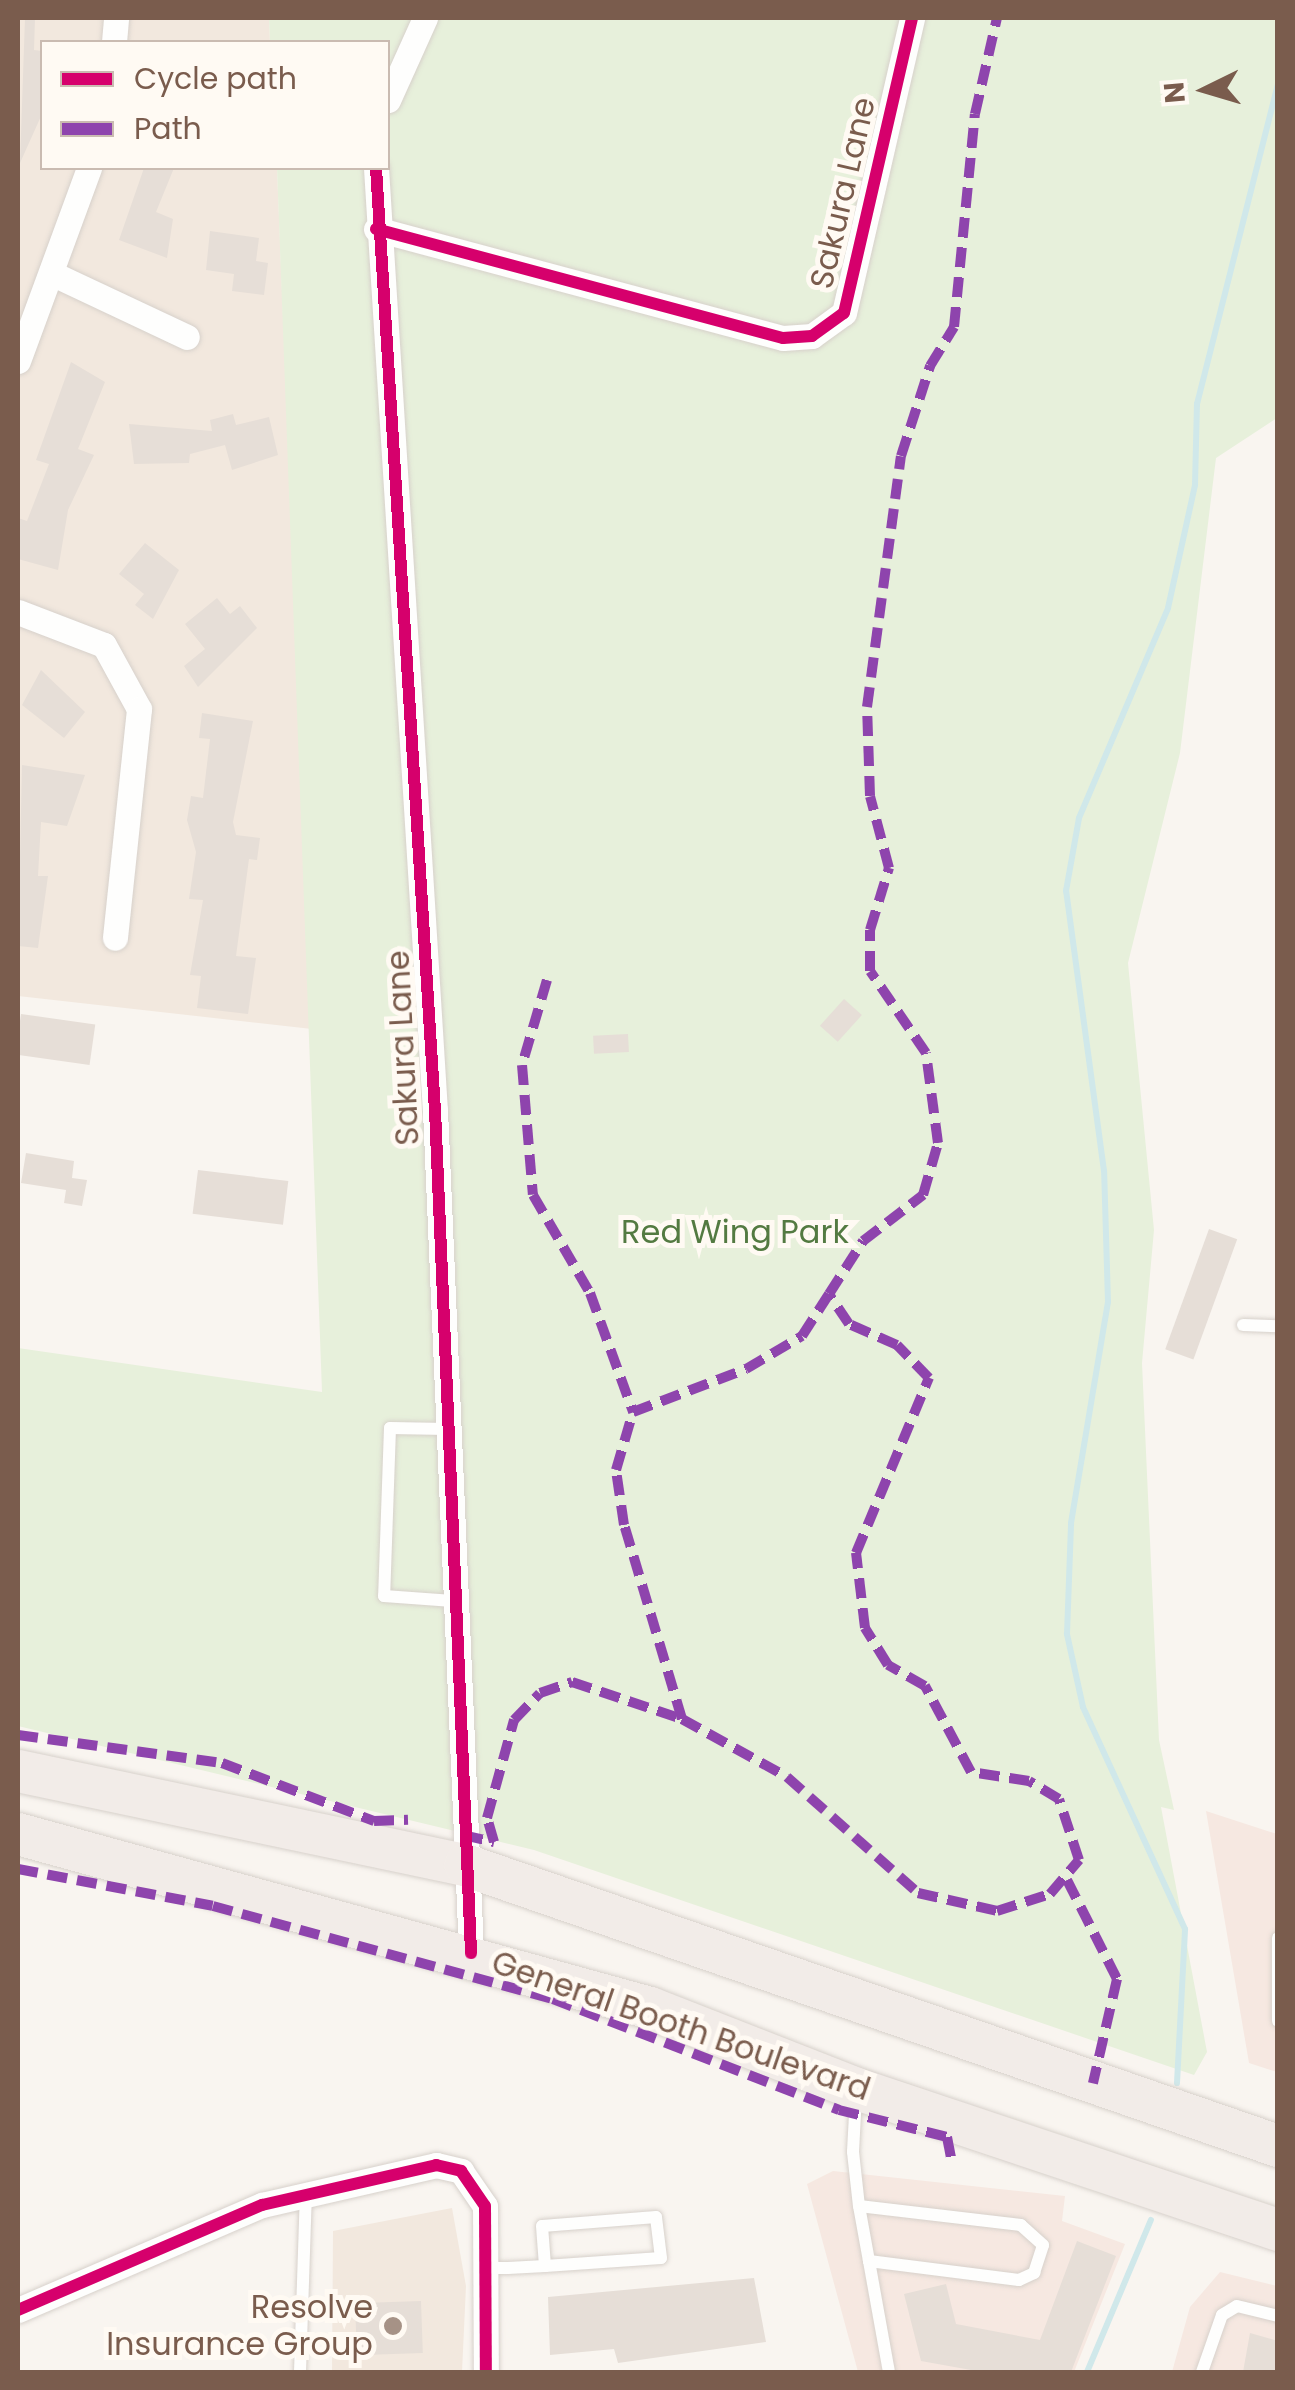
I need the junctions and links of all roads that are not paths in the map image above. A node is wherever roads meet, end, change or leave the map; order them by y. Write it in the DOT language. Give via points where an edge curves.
graph roads {
  1 [pos="425,18"];
  2 [pos="912,18"];
  3 [pos="390,96"];
  4 [pos="88,170"];
  5 [pos="376,170"];
  6 [pos="376,229"];
  7 [pos="52,273"];
  8 [pos="187,337"];
  9 [pos="18,361"];
  10 [pos="18,612"];
  11 [pos="115,938"];
  12 [pos="1243,1326"];
  13 [pos="1278,1326"];
  14 [pos="446,1429"];
  15 [pos="453,1601"];
  16 [pos="18,1771"];
  17 [pos="18,1834"];
  18 [pos="465,1865"];
  19 [pos="1278,1938"];
  20 [pos="471,1952"];
  21 [pos="1278,2021"];
  22 [pos="856,2089"];
  23 [pos="1278,2146"];
  24 [pos="306,2193"];
  25 [pos="859,2206"];
  26 [pos="1278,2230"];
  27 [pos="869,2262"];
  28 [pos="545,2266"];
  29 [pos="489,2268"];
  30 [pos="18,2310"];
  31 [pos="1278,2316"];
  32 [pos="300,2372"];
  33 [pos="486,2372"];
  34 [pos="889,2372"];
  35 [pos="1202,2372"];
  1 -- 3 [label="street"];
  2 -- 6 [label="street, Sakura Lane" via="844,312 812,336 783,338"];
  4 -- 7 [label="street"];
  5 -- 6 [label="street, Sakura Lane"];
  6 -- 14 [label="street, Sakura Lane"];
  7 -- 8 [label="street"];
  7 -- 9 [label="street"];
  10 -- 11 [label="street" via="104,645 139,709"];
  12 -- 13 [label="lane"];
  14 -- 15 [label="street, Sakura Lane"];
  14 -- 15 [label="lane" via="390,1428 384,1596"];
  15 -- 18 [label="street, Sakura Lane"];
  16 -- 18 [label="highway"];
  17 -- 20 [label="highway, General Booth Boulevard"];
  18 -- 20 [label="street, Sakura Lane"];
  18 -- 23 [label="highway"];
  19 -- 21 [label="lane"];
  20 -- 22 [label="highway, General Booth Boulevard"];
  22 -- 25 [label="lane"];
  22 -- 26 [label="highway, General Booth Boulevard"];
  24 -- 29 [label="street" via="436,2165 461,2171 485,2206"];
  24 -- 30 [label="street" via="172,2238"];
  24 -- 32 [label="lane"];
  25 -- 27 [label="lane"];
  25 -- 27 [label="lane" via="1021,2225 1043,2245 1034,2274 1019,2280"];
  27 -- 34 [label="lane"];
  28 -- 28 [label="lane" via="661,2258 656,2218 542,2226"];
  28 -- 29 [label="lane"];
  29 -- 33 [label="street"];
  31 -- 35 [label="lane" via="1237,2306 1222,2315"];
}
